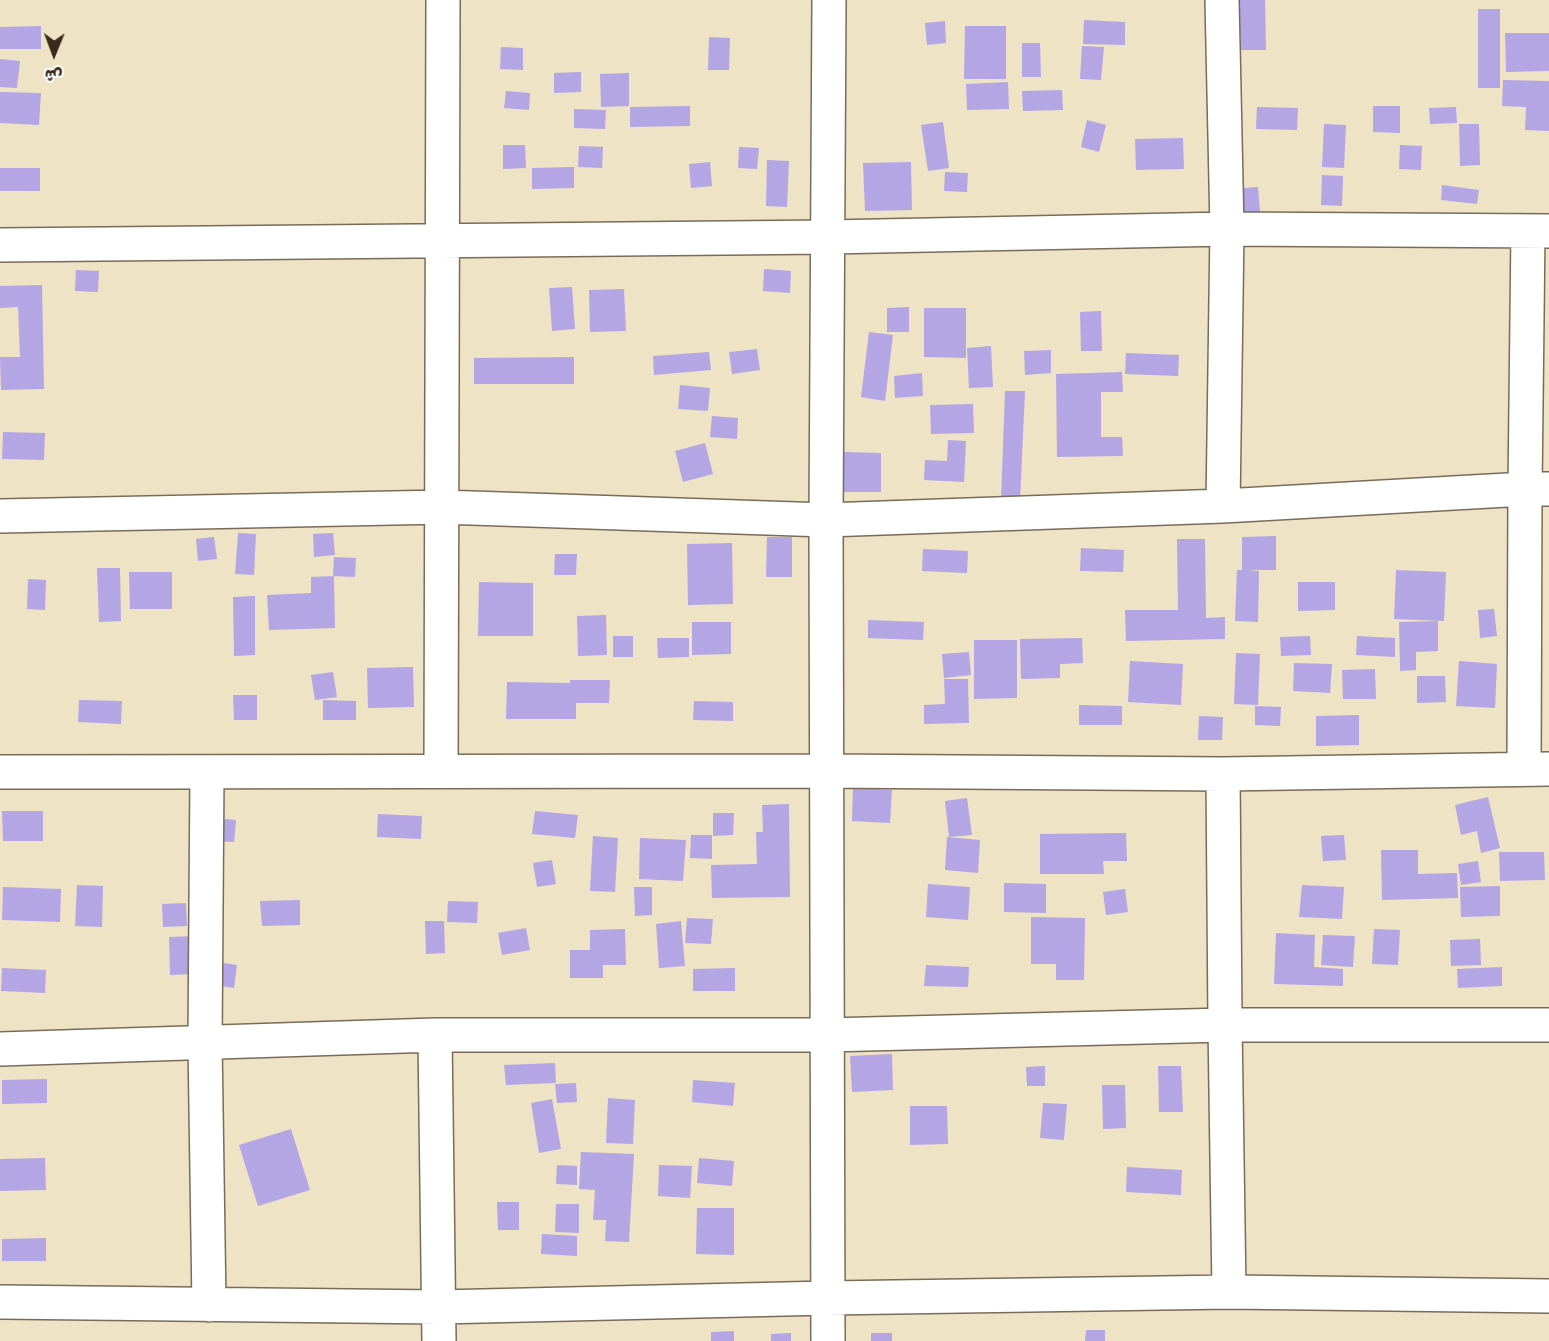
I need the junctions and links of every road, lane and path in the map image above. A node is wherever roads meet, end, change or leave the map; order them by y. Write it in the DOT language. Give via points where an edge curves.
graph roads {
  1 [pos="443,0"];
  2 [pos="830,0"];
  3 [pos="1221,0"];
  4 [pos="1227,229"];
  5 [pos="1538,231"];
  6 [pos="829,237"];
  7 [pos="443,240"];
  8 [pos="0,245"];
  9 [pos="1537,489"];
  10 [pos="1222,506"];
  11 [pos="442,507"];
  12 [pos="0,516"];
  13 [pos="826,520"];
  14 [pos="1536,769"];
  15 [pos="441,771"];
  16 [pos="827,771"];
  17 [pos="0,772"];
  18 [pos="207,772"];
  19 [pos="1224,774"];
  20 [pos="1225,1025"];
  21 [pos="1549,1025"];
  22 [pos="435,1035"];
  23 [pos="827,1035"];
  24 [pos="205,1042"];
  25 [pos="0,1048"];
  26 [pos="1229,1292"];
  27 [pos="1549,1296"];
  28 [pos="828,1298"];
  29 [pos="0,1302"];
  30 [pos="209,1305"];
  31 [pos="439,1307"];
  32 [pos="440,1341"];
  33 [pos="828,1341"];
  1 -- 7 [label="street"];
  2 -- 6 [label="street"];
  3 -- 4 [label="street"];
  4 -- 5 [label="street"];
  4 -- 6 [label="street"];
  4 -- 10 [label="street"];
  5 -- 9 [label="street"];
  6 -- 7 [label="street"];
  6 -- 13 [label="street"];
  7 -- 8 [label="street"];
  7 -- 11 [label="street"];
  9 -- 10 [label="street"];
  9 -- 14 [label="street"];
  10 -- 13 [label="street"];
  11 -- 12 [label="street"];
  11 -- 13 [label="street"];
  11 -- 15 [label="street"];
  13 -- 16 [label="street"];
  14 -- 19 [label="street"];
  15 -- 16 [label="street"];
  15 -- 18 [label="street"];
  16 -- 19 [label="street"];
  16 -- 23 [label="street"];
  17 -- 18 [label="street"];
  18 -- 24 [label="street"];
  19 -- 20 [label="street"];
  20 -- 21 [label="street"];
  20 -- 23 [label="street"];
  20 -- 26 [label="street"];
  22 -- 23 [label="street"];
  22 -- 24 [label="street"];
  22 -- 31 [label="street"];
  23 -- 28 [label="street"];
  24 -- 25 [label="street"];
  24 -- 30 [label="street"];
  26 -- 27 [label="street"];
  26 -- 28 [label="street"];
  28 -- 31 [label="street"];
  28 -- 33 [label="street"];
  29 -- 30 [label="street"];
  30 -- 31 [label="street"];
  31 -- 32 [label="street"];
}
